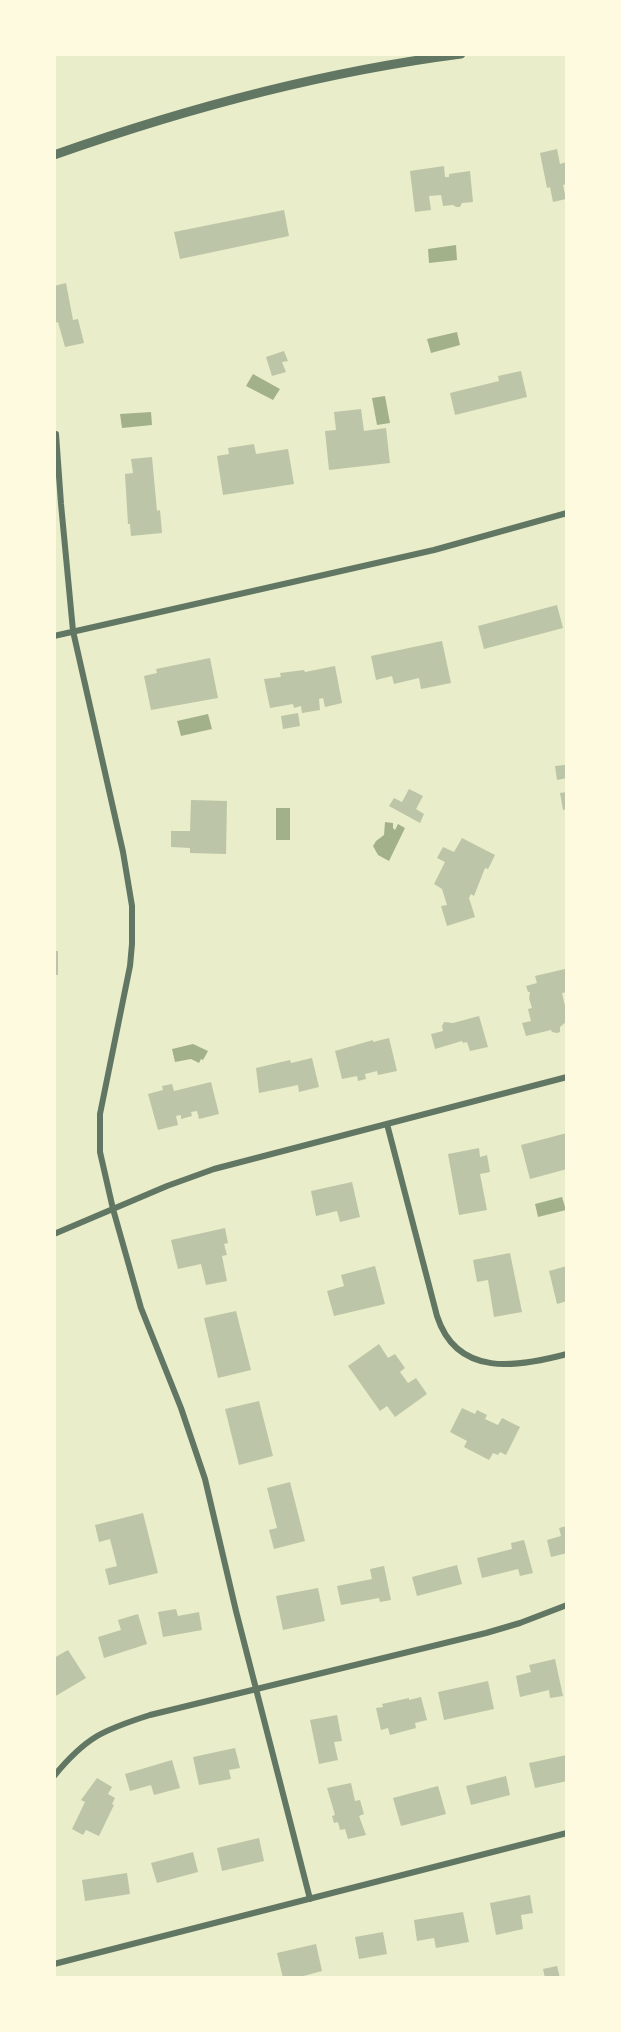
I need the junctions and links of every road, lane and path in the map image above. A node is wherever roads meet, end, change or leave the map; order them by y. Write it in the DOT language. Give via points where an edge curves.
graph roads {
  1 [pos="461,54"];
  2 [pos="54,155"];
  3 [pos="56,434"];
  4 [pos="567,513"];
  5 [pos="73,631"];
  6 [pos="54,636"];
  7 [pos="567,1077"];
  8 [pos="387,1124"];
  9 [pos="112,1209"];
  10 [pos="54,1234"];
  11 [pos="567,1354"];
  12 [pos="567,1605"];
  13 [pos="256,1689"];
  14 [pos="54,1776"];
  15 [pos="567,1833"];
  16 [pos="310,1899"];
  17 [pos="54,1964"];
  1 -- 2 [label="street" via="375,67 247,95 140,125"];
  3 -- 5 [label="street"];
  4 -- 5 [label="street" via="434,550"];
  5 -- 6 [label="street"];
  5 -- 9 [label="street" via="132,906 130,966 100,1114 103,1170"];
  7 -- 8 [label="street"];
  8 -- 9 [label="street" via="206,1172"];
  8 -- 11 [label="street" via="437,1316 446,1336 463,1353 487,1363 525,1364"];
  9 -- 10 [label="street"];
  9 -- 13 [label="street" via="141,1308 205,1479"];
  12 -- 13 [label="street" via="486,1633"];
  13 -- 14 [label="street" via="150,1715 96,1735 73,1753"];
  13 -- 16 [label="street"];
  15 -- 16 [label="street"];
  16 -- 17 [label="street"];
}
